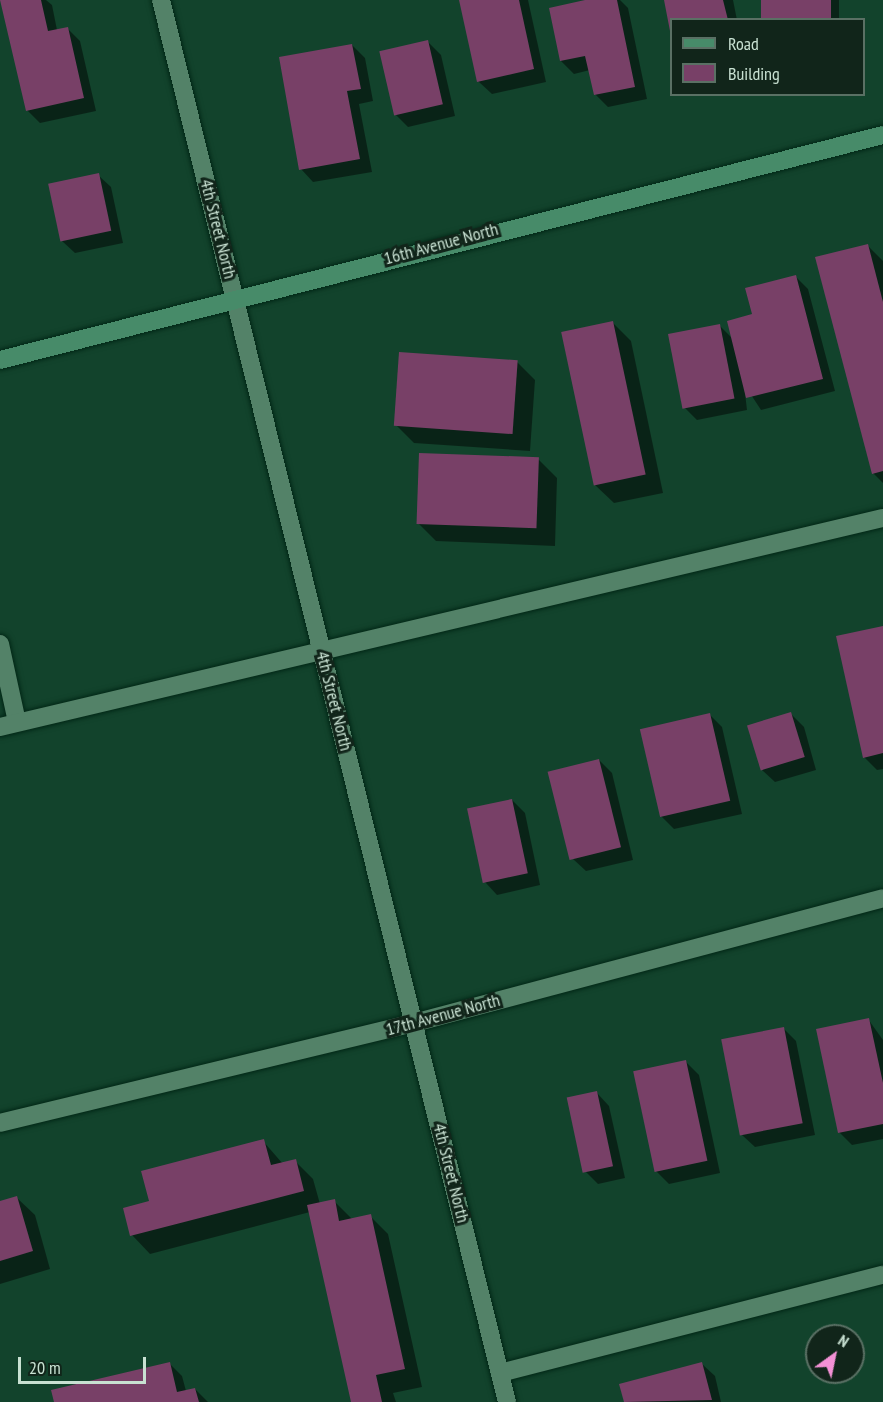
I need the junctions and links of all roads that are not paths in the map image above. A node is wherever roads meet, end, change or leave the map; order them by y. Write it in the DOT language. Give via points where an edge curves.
graph roads {
  1 [pos="161,0"];
  2 [pos="883,135"];
  3 [pos="235,298"];
  4 [pos="0,360"];
  5 [pos="883,518"];
  6 [pos="0,644"];
  7 [pos="322,651"];
  8 [pos="9,724"];
  9 [pos="883,897"];
  10 [pos="414,1023"];
  11 [pos="0,1123"];
  12 [pos="883,1275"];
  13 [pos="500,1373"];
  14 [pos="507,1402"];
  1 -- 3 [label="street, 4th Street North"];
  2 -- 3 [label="main road, 16th Avenue North"];
  3 -- 4 [label="main road, 16th Avenue North"];
  3 -- 7 [label="street, 4th Street North"];
  5 -- 7 [label="street"];
  6 -- 8 [label="street"];
  7 -- 8 [label="street"];
  7 -- 10 [label="street, 4th Street North"];
  9 -- 10 [label="street, 17th Avenue North"];
  10 -- 11 [label="street, 17th Avenue North"];
  10 -- 13 [label="street, 4th Street North"];
  12 -- 13 [label="street"];
  13 -- 14 [label="street, 4th Street North"];
}
